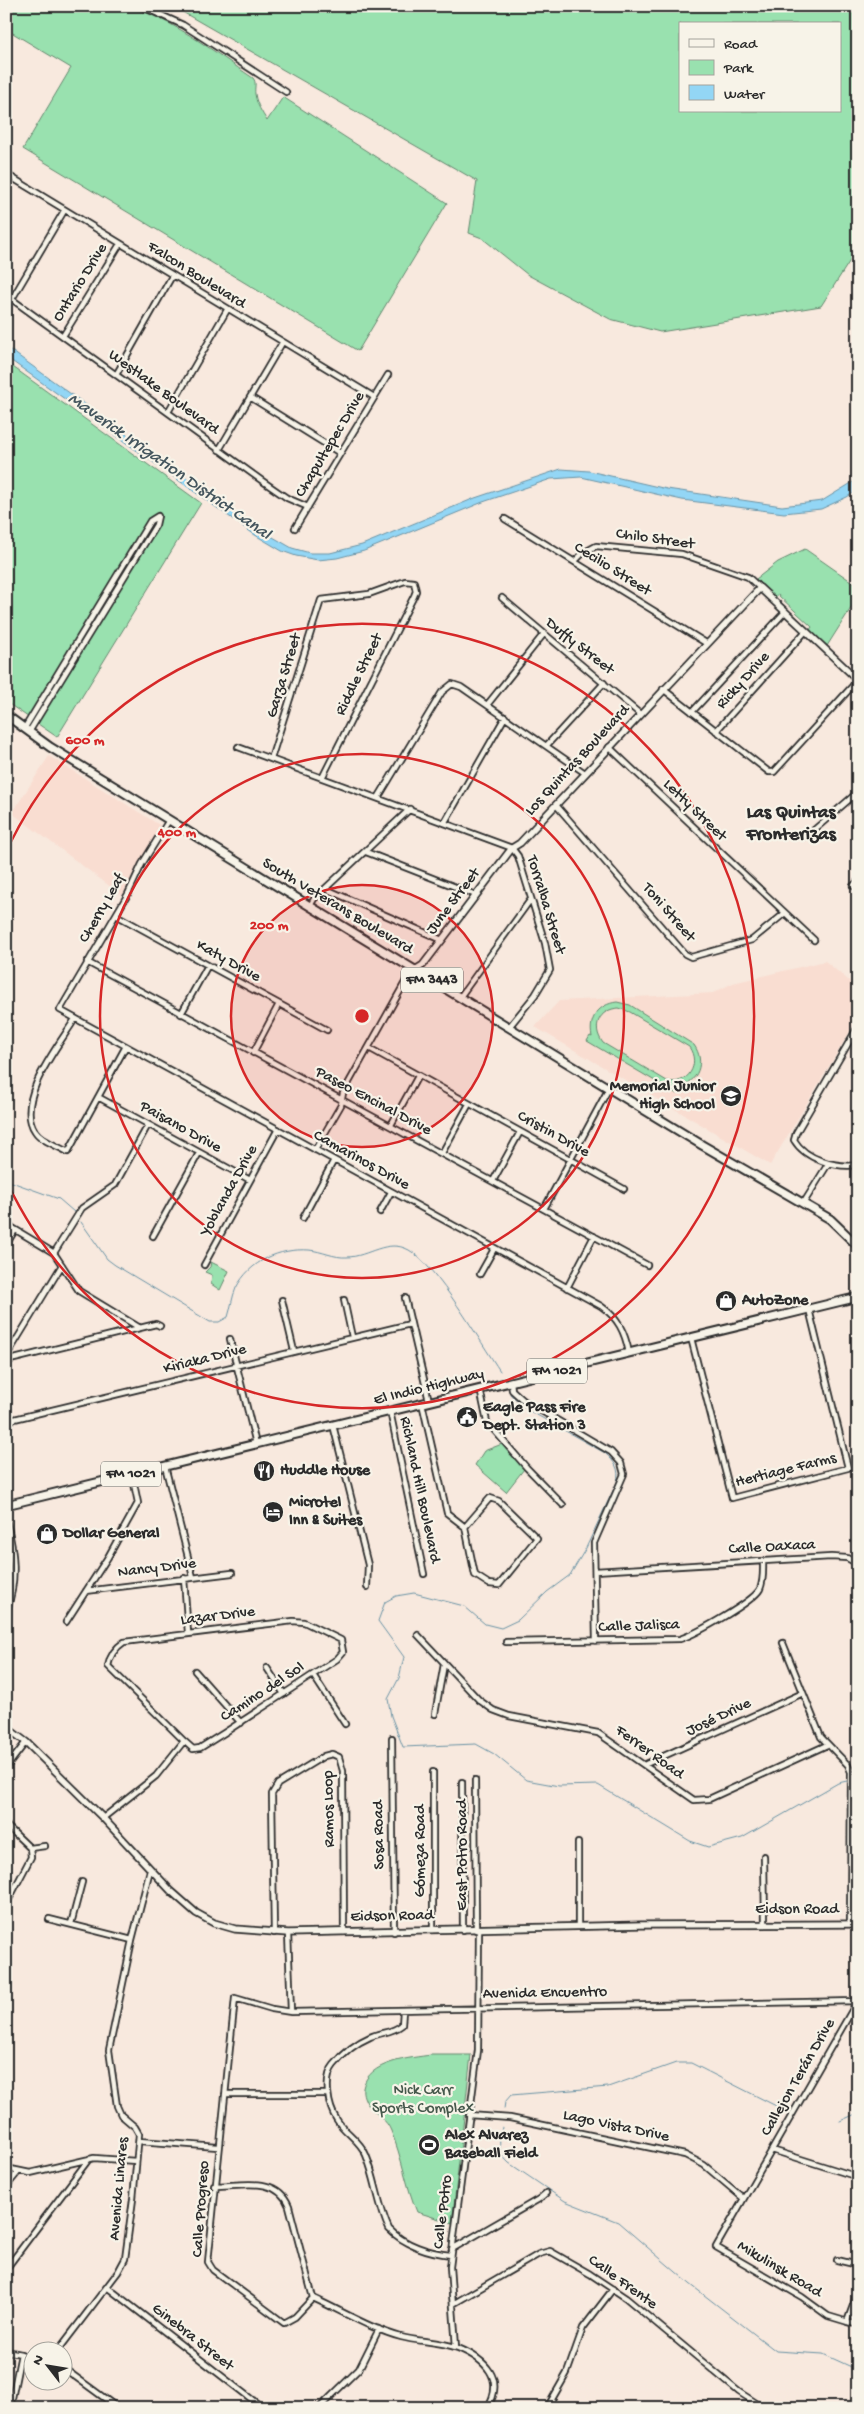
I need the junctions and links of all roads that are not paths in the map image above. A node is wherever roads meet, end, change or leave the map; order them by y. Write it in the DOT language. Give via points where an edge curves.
graph roads {
  1 [pos="141,6"];
  2 [pos="286,92"];
  3 [pos="8,175"];
  4 [pos="6,182"];
  5 [pos="64,211"];
  6 [pos="120,244"];
  7 [pos="172,276"];
  8 [pos="6,295"];
  9 [pos="12,299"];
  10 [pos="227,310"];
  11 [pos="63,336"];
  12 [pos="282,343"];
  13 [pos="116,374"];
  14 [pos="388,375"];
  15 [pos="250,397"];
  16 [pos="374,398"];
  17 [pos="168,412"];
  18 [pos="219,450"];
  19 [pos="340,453"];
  20 [pos="308,507"];
  21 [pos="505,519"];
  22 [pos="296,528"];
  23 [pos="131,553"];
  24 [pos="137,556"];
  25 [pos="575,561"];
  26 [pos="760,588"];
  27 [pos="106,593"];
  28 [pos="112,596"];
  29 [pos="502,598"];
  30 [pos="321,600"];
  31 [pos="784,613"];
  32 [pos="805,632"];
  33 [pos="81,633"];
  34 [pos="543,634"];
  35 [pos="87,637"];
  36 [pos="706,643"];
  37 [pos="856,676"];
  38 [pos="53,678"];
  39 [pos="60,682"];
  40 [pos="604,683"];
  41 [pos="663,689"];
  42 [pos="487,704"];
  43 [pos="692,712"];
  44 [pos="640,714"];
  45 [pos="6,715"];
  46 [pos="505,716"];
  47 [pos="26,730"];
  48 [pos="716,731"];
  49 [pos="548,745"];
  50 [pos="238,747"];
  51 [pos="609,747"];
  52 [pos="272,759"];
  53 [pos="583,771"];
  54 [pos="322,778"];
  55 [pos="858,792"];
  56 [pos="378,798"];
  57 [pos="556,805"];
  58 [pos="410,809"];
  59 [pos="169,820"];
  60 [pos="444,822"];
  61 [pos="807,836"];
  62 [pos="512,848"];
  63 [pos="366,852"];
  64 [pos="858,881"];
  65 [pos="853,886"];
  66 [pos="326,889"];
  67 [pos="476,895"];
  68 [pos="531,899"];
  69 [pos="310,906"];
  70 [pos="785,913"];
  71 [pos="116,915"];
  72 [pos="442,940"];
  73 [pos="814,940"];
  74 [pos="86,962"];
  75 [pos="208,965"];
  76 [pos="415,970"];
  77 [pos="460,997"];
  78 [pos="280,1004"];
  79 [pos="60,1010"];
  80 [pos="181,1014"];
  81 [pos="75,1019"];
  82 [pos="509,1027"];
  83 [pos="327,1030"];
  84 [pos="857,1031"];
  85 [pos="126,1046"];
  86 [pos="369,1048"];
  87 [pos="253,1053"];
  88 [pos="418,1076"];
  89 [pos="610,1088"];
  90 [pos="98,1097"];
  91 [pos="342,1099"];
  92 [pos="469,1104"];
  93 [pos="148,1125"];
  94 [pos="391,1125"];
  95 [pos="278,1129"];
  96 [pos="520,1132"];
  97 [pos="315,1150"];
  98 [pos="199,1153"];
  99 [pos="442,1153"];
  100 [pos="334,1160"];
  101 [pos="571,1160"];
  102 [pos="828,1164"];
  103 [pos="858,1164"];
  104 [pos="250,1180"];
  105 [pos="492,1181"];
  106 [pos="624,1189"];
  107 [pos="391,1192"];
  108 [pos="804,1204"];
  109 [pos="544,1209"];
  110 [pos="380,1212"];
  111 [pos="303,1218"];
  112 [pos="6,1224"];
  113 [pos="16,1230"];
  114 [pos="153,1236"];
  115 [pos="594,1236"];
  116 [pos="6,1245"];
  117 [pos="858,1246"];
  118 [pos="494,1249"];
  119 [pos="54,1253"];
  120 [pos="204,1265"];
  121 [pos="647,1265"];
  122 [pos="62,1266"];
  123 [pos="480,1274"];
  124 [pos="567,1288"];
  125 [pos="857,1296"];
  126 [pos="405,1298"];
  127 [pos="282,1300"];
  128 [pos="344,1300"];
  129 [pos="809,1309"];
  130 [pos="410,1324"];
  131 [pos="160,1326"];
  132 [pos="140,1328"];
  133 [pos="352,1337"];
  134 [pos="691,1338"];
  135 [pos="230,1339"];
  136 [pos="294,1351"];
  137 [pos="629,1353"];
  138 [pos="6,1357"];
  139 [pos="6,1360"];
  140 [pos="236,1366"];
  141 [pos="511,1382"];
  142 [pos="480,1390"];
  143 [pos="426,1402"];
  144 [pos="390,1411"];
  145 [pos="6,1421"];
  146 [pos="333,1425"];
  147 [pos="256,1444"];
  148 [pos="165,1466"];
  149 [pos="132,1474"];
  150 [pos="6,1505"];
  151 [pos="562,1505"];
  152 [pos="6,1520"];
  153 [pos="465,1527"];
  154 [pos="762,1561"];
  155 [pos="858,1564"];
  156 [pos="594,1571"];
  157 [pos="232,1573"];
  158 [pos="424,1574"];
  159 [pos="193,1577"];
  160 [pos="184,1578"];
  161 [pos="367,1587"];
  162 [pos="86,1591"];
  163 [pos="6,1611"];
  164 [pos="66,1622"];
  165 [pos="188,1633"];
  166 [pos="418,1635"];
  167 [pos="341,1640"];
  168 [pos="596,1641"];
  169 [pos="506,1642"];
  170 [pos="783,1643"];
  171 [pos="444,1664"];
  172 [pos="267,1668"];
  173 [pos="195,1671"];
  174 [pos="313,1675"];
  175 [pos="803,1693"];
  176 [pos="284,1694"];
  177 [pos="435,1714"];
  178 [pos="240,1723"];
  179 [pos="345,1724"];
  180 [pos="6,1727"];
  181 [pos="392,1738"];
  182 [pos="184,1741"];
  183 [pos="26,1742"];
  184 [pos="827,1745"];
  185 [pos="646,1764"];
  186 [pos="6,1768"];
  187 [pos="433,1772"];
  188 [pos="475,1780"];
  189 [pos="462,1782"];
  190 [pos="103,1818"];
  191 [pos="6,1825"];
  192 [pos="578,1843"];
  193 [pos="45,1846"];
  194 [pos="30,1848"];
  195 [pos="764,1856"];
  196 [pos="150,1870"];
  197 [pos="82,1882"];
  198 [pos="6,1905"];
  199 [pos="49,1919"];
  200 [pos="71,1924"];
  201 [pos="765,1924"];
  202 [pos="850,1924"];
  203 [pos="858,1924"];
  204 [pos="578,1926"];
  205 [pos="433,1930"];
  206 [pos="463,1930"];
  207 [pos="477,1930"];
  208 [pos="344,1932"];
  209 [pos="394,1932"];
  210 [pos="274,1933"];
  211 [pos="288,1934"];
  212 [pos="132,1940"];
  213 [pos="235,1998"];
  214 [pos="857,2001"];
  215 [pos="480,2007"];
  216 [pos="403,2011"];
  217 [pos="290,2012"];
  218 [pos="225,2094"];
  219 [pos="328,2094"];
  220 [pos="470,2114"];
  221 [pos="138,2141"];
  222 [pos="218,2147"];
  223 [pos="772,2150"];
  224 [pos="89,2159"];
  225 [pos="136,2161"];
  226 [pos="6,2168"];
  227 [pos="19,2171"];
  228 [pos="858,2177"];
  229 [pos="214,2186"];
  230 [pos="6,2187"];
  231 [pos="546,2193"];
  232 [pos="743,2198"];
  233 [pos="716,2247"];
  234 [pos="452,2248"];
  235 [pos="451,2255"];
  236 [pos="837,2260"];
  237 [pos="858,2265"];
  238 [pos="6,2269"];
  239 [pos="106,2287"];
  240 [pos="612,2289"];
  241 [pos="858,2292"];
  242 [pos="313,2298"];
  243 [pos="453,2304"];
  244 [pos="847,2322"];
  245 [pos="858,2325"];
  246 [pos="379,2329"];
  247 [pos="65,2342"];
  248 [pos="456,2347"];
  249 [pos="6,2351"];
  250 [pos="21,2354"];
  251 [pos="72,2374"];
  252 [pos="10,2408"];
  253 [pos="118,2408"];
  254 [pos="263,2408"];
  255 [pos="320,2408"];
  256 [pos="486,2408"];
  257 [pos="547,2408"];
  258 [pos="764,2408"];
  1 -- 2 [label="street" via="183,26"];
  3 -- 4 [label="street"];
  3 -- 5 [label="street, Falcon Boulevard"];
  5 -- 6 [label="street, Falcon Boulevard"];
  5 -- 9 [label="street"];
  6 -- 7 [label="street, Falcon Boulevard"];
  6 -- 11 [label="street, Ontario Drive"];
  7 -- 10 [label="street, Falcon Boulevard"];
  7 -- 13 [label="street"];
  8 -- 9 [label="street, Westlake Boulevard"];
  9 -- 11 [label="street, Westlake Boulevard"];
  10 -- 12 [label="street, Falcon Boulevard"];
  10 -- 17 [label="street"];
  11 -- 13 [label="street, Westlake Boulevard"];
  12 -- 15 [label="street"];
  12 -- 16 [label="street, Falcon Boulevard"];
  13 -- 17 [label="street, Westlake Boulevard"];
  14 -- 16 [label="street, Chapultepec Drive"];
  15 -- 18 [label="street"];
  15 -- 19 [label="street"];
  16 -- 19 [label="street, Chapultepec Drive"];
  17 -- 18 [label="street, Westlake Boulevard"];
  18 -- 20 [label="street, Westlake Boulevard" via="287,498"];
  19 -- 20 [label="street, Chapultepec Drive"];
  20 -- 22 [label="street, Chapultepec Drive"];
  21 -- 25 [label="street, Cecilio Street"];
  23 -- 24 [label="street"];
  23 -- 24 [label="street" via="150,521 158,516"];
  23 -- 27 [label="street"];
  24 -- 28 [label="street"];
  25 -- 26 [label="street, Chilo Street" via="596,546 682,554 748,576"];
  25 -- 36 [label="street, Cecilio Street"];
  26 -- 31 [label="street"];
  26 -- 36 [label="street, Los Quintas Boulevard"];
  27 -- 28 [label="street"];
  27 -- 33 [label="street"];
  28 -- 35 [label="street"];
  29 -- 34 [label="street, Duffy Street"];
  30 -- 52 [label="street, Garza Street"];
  30 -- 54 [label="street, Riddle Street" via="369,594 405,581 414,582 416,591"];
  31 -- 32 [label="street"];
  31 -- 43 [label="street"];
  32 -- 37 [label="street"];
  32 -- 48 [label="street, Ricky Drive"];
  33 -- 35 [label="street"];
  33 -- 38 [label="street"];
  34 -- 40 [label="street, Duffy Street"];
  34 -- 42 [label="street"];
  35 -- 39 [label="street"];
  36 -- 41 [label="street, Los Quintas Boulevard"];
  37 -- 48 [label="street" via="774,772 769,772"];
  38 -- 39 [label="street"];
  38 -- 47 [label="street"];
  39 -- 47 [label="street"];
  40 -- 44 [label="street, Duffy Street"];
  40 -- 49 [label="street"];
  41 -- 43 [label="street, Ricky Drive"];
  41 -- 44 [label="street, Los Quintas Boulevard"];
  42 -- 46 [label="street"];
  42 -- 56 [label="street" via="452,684 442,692"];
  43 -- 48 [label="street, Ricky Drive"];
  44 -- 51 [label="street, Los Quintas Boulevard"];
  45 -- 47 [label="main road, South Veterans Boulevard / FM 3443"];
  46 -- 49 [label="street"];
  46 -- 60 [label="street"];
  47 -- 59 [label="main road, South Veterans Boulevard / FM 3443"];
  49 -- 53 [label="street"];
  50 -- 52 [label="street"];
  51 -- 53 [label="street, Los Quintas Boulevard"];
  51 -- 70 [label="street, Letty Street"];
  52 -- 54 [label="street"];
  53 -- 57 [label="street, Los Quintas Boulevard"];
  54 -- 56 [label="street"];
  55 -- 61 [label="street"];
  56 -- 58 [label="street"];
  57 -- 62 [label="street, Los Quintas Boulevard"];
  57 -- 70 [label="street, Toni Street" via="691,957 752,940"];
  58 -- 60 [label="street"];
  58 -- 63 [label="street"];
  59 -- 69 [label="main road, South Veterans Boulevard / FM 3443"];
  59 -- 71 [label="street, Cherry Leaf"];
  60 -- 62 [label="street"];
  62 -- 67 [label="street, June Street"];
  62 -- 68 [label="street, Torralba Street" via="518,856"];
  63 -- 66 [label="street"];
  63 -- 67 [label="street"];
  64 -- 65 [label="street"];
  66 -- 69 [label="street"];
  66 -- 72 [label="street"];
  67 -- 72 [label="street, June Street"];
  68 -- 77 [label="street"];
  68 -- 82 [label="street, Torralba Street" via="550,970"];
  69 -- 76 [label="main road, South Veterans Boulevard / FM 3443"];
  70 -- 73 [label="street, Letty Street"];
  71 -- 74 [label="street, Cherry Leaf"];
  71 -- 75 [label="street, Katy Drive"];
  72 -- 76 [label="street, June Street" via="423,965"];
  74 -- 79 [label="street, Cherry Leaf"];
  74 -- 80 [label="street, Paseo Encinal Drive"];
  75 -- 78 [label="street, Katy Drive"];
  75 -- 80 [label="street"];
  76 -- 77 [label="main road, South Veterans Boulevard / FM 3443"];
  76 -- 86 [label="street"];
  77 -- 82 [label="main road, South Veterans Boulevard / FM 3443"];
  78 -- 83 [label="street, Katy Drive"];
  78 -- 87 [label="street"];
  79 -- 81 [label="street, Camarinos Drive"];
  80 -- 87 [label="street, Paseo Encinal Drive"];
  81 -- 85 [label="street, Camarinos Drive"];
  81 -- 90 [label="street" via="39,1078 30,1104 34,1131 68,1152"];
  82 -- 89 [label="main road, South Veterans Boulevard / FM 3443"];
  84 -- 102 [label="street" via="794,1140 801,1149"];
  85 -- 90 [label="street"];
  85 -- 95 [label="street, Camarinos Drive"];
  86 -- 88 [label="street, Cristin Drive"];
  86 -- 91 [label="street"];
  87 -- 91 [label="street, Paseo Encinal Drive"];
  88 -- 92 [label="street, Cristin Drive"];
  88 -- 94 [label="street"];
  89 -- 101 [label="street"];
  89 -- 108 [label="main road, South Veterans Boulevard / FM 3443"];
  90 -- 93 [label="street, Paisano Drive"];
  91 -- 94 [label="street, Paseo Encinal Drive"];
  91 -- 97 [label="street"];
  92 -- 96 [label="street, Cristin Drive"];
  92 -- 99 [label="street"];
  93 -- 98 [label="street, Paisano Drive"];
  93 -- 119 [label="street" via="115,1185 82,1208"];
  94 -- 99 [label="street, Paseo Encinal Drive"];
  95 -- 97 [label="street, Camarinos Drive"];
  95 -- 104 [label="street, Yoblanda Drive"];
  96 -- 101 [label="street, Cristin Drive"];
  96 -- 105 [label="street"];
  97 -- 100 [label="street, Camarinos Drive"];
  98 -- 104 [label="street, Paisano Drive"];
  98 -- 114 [label="street"];
  99 -- 105 [label="street, Paseo Encinal Drive"];
  100 -- 107 [label="street, Camarinos Drive"];
  100 -- 111 [label="street"];
  101 -- 106 [label="street, Cristin Drive"];
  101 -- 109 [label="street"];
  102 -- 103 [label="street" via="844,1167"];
  102 -- 108 [label="street"];
  104 -- 120 [label="street, Yoblanda Drive"];
  105 -- 109 [label="street, Paseo Encinal Drive"];
  107 -- 110 [label="street"];
  107 -- 118 [label="street, Camarinos Drive"];
  108 -- 117 [label="main road, South Veterans Boulevard / FM 3443" via="841,1227"];
  109 -- 115 [label="street, Paseo Encinal Drive"];
  112 -- 113 [label="street"];
  113 -- 116 [label="street"];
  113 -- 119 [label="street"];
  115 -- 121 [label="street, Paseo Encinal Drive"];
  115 -- 124 [label="street"];
  118 -- 123 [label="street"];
  118 -- 124 [label="street, Camarinos Drive"];
  119 -- 122 [label="street"];
  122 -- 132 [label="street" via="79,1291"];
  122 -- 138 [label="street"];
  124 -- 137 [label="street, Camarinos Drive" via="613,1315 622,1328"];
  125 -- 129 [label="main road, El Indio Highway / FM 1021"];
  126 -- 130 [label="street"];
  127 -- 136 [label="street"];
  128 -- 133 [label="street"];
  129 -- 134 [label="main road, El Indio Highway / FM 1021"];
  129 -- 134 [label="street, Hertiage Farms" via="848,1468 732,1498"];
  130 -- 133 [label="street, Kiriaka Drive"];
  130 -- 143 [label="street"];
  131 -- 132 [label="street"];
  132 -- 139 [label="street"];
  133 -- 136 [label="street, Kiriaka Drive"];
  134 -- 137 [label="main road, El Indio Highway / FM 1021"];
  135 -- 140 [label="street"];
  136 -- 140 [label="street, Kiriaka Drive"];
  137 -- 141 [label="main road, El Indio Highway / FM 1021"];
  140 -- 145 [label="street, Kiriaka Drive"];
  140 -- 147 [label="street"];
  141 -- 142 [label="main road, El Indio Highway / FM 1021"];
  141 -- 156 [label="street" via="512,1390 523,1400 611,1452 621,1463 624,1474 594,1543"];
  142 -- 143 [label="main road, El Indio Highway / FM 1021"];
  142 -- 151 [label="street" via="487,1422"];
  143 -- 144 [label="main road, El Indio Highway / FM 1021"];
  143 -- 153 [label="street" via="447,1512"];
  144 -- 146 [label="main road, El Indio Highway / FM 1021"];
  144 -- 158 [label="street, Richland Hill Boulevard"];
  146 -- 147 [label="main road, El Indio Highway / FM 1021"];
  146 -- 161 [label="street" via="368,1565"];
  147 -- 148 [label="main road, El Indio Highway / FM 1021"];
  148 -- 149 [label="main road, El Indio Highway / FM 1021"];
  148 -- 159 [label="street"];
  149 -- 150 [label="main road, El Indio Highway / FM 1021"];
  149 -- 162 [label="street" via="138,1503"];
  152 -- 163 [label="street" via="13,1547 14,1573"];
  153 -- 153 [label="street" via="475,1575 489,1584 499,1585 537,1538 499,1501 490,1498"];
  154 -- 155 [label="street, Calle Oaxaca" via="842,1558"];
  154 -- 156 [label="street, Calle Oaxaca"];
  154 -- 168 [label="street, Calle Jalisca" via="762,1583 754,1596 688,1637 665,1641"];
  156 -- 168 [label="street"];
  157 -- 159 [label="street, Nancy Drive"];
  159 -- 160 [label="street, Nancy Drive"];
  160 -- 162 [label="street, Nancy Drive"];
  160 -- 165 [label="street"];
  162 -- 164 [label="street"];
  165 -- 167 [label="street, Lazar Drive" via="293,1621 304,1622"];
  165 -- 182 [label="street, Lazar Drive" via="124,1642 112,1653 108,1666"];
  166 -- 171 [label="street, Ferrer Road"];
  167 -- 174 [label="street, Camino del Sol" via="343,1652"];
  168 -- 169 [label="street, Calle Jalisca"];
  170 -- 175 [label="street"];
  171 -- 177 [label="street"];
  171 -- 185 [label="street, Ferrer Road" via="493,1710 598,1733"];
  172 -- 176 [label="street"];
  173 -- 178 [label="street"];
  174 -- 176 [label="street, Camino del Sol"];
  174 -- 179 [label="street"];
  175 -- 184 [label="street"];
  175 -- 185 [label="street, José Drive"];
  176 -- 178 [label="street, Camino del Sol"];
  178 -- 182 [label="street, Camino del Sol" via="200,1748 193,1749"];
  180 -- 183 [label="street, Eidson Road"];
  181 -- 209 [label="street, Sosa Road"];
  182 -- 190 [label="street" via="156,1776"];
  183 -- 186 [label="street"];
  183 -- 190 [label="street, Eidson Road"];
  184 -- 185 [label="street, Ferrer Road" via="702,1801 687,1796"];
  184 -- 202 [label="street" via="848,1765 852,1776"];
  187 -- 205 [label="street, Gómeza Road"];
  188 -- 207 [label="street, East Potro Road"];
  189 -- 206 [label="street"];
  190 -- 196 [label="street, Eidson Road"];
  191 -- 194 [label="street"];
  192 -- 204 [label="street"];
  193 -- 194 [label="street"];
  194 -- 198 [label="street" via="32,1857"];
  195 -- 201 [label="street"];
  196 -- 210 [label="street, Eidson Road" via="180,1900 207,1920 235,1930"];
  196 -- 212 [label="street, Avenida Linares"];
  197 -- 200 [label="street"];
  199 -- 200 [label="street"];
  200 -- 212 [label="street"];
  201 -- 202 [label="street, Eidson Road"];
  201 -- 204 [label="street, Eidson Road"];
  202 -- 203 [label="street, Eidson Road"];
  204 -- 207 [label="street, Eidson Road"];
  205 -- 206 [label="street, Eidson Road"];
  205 -- 209 [label="street, Eidson Road"];
  206 -- 207 [label="street, Eidson Road"];
  207 -- 215 [label="street, Calle Potro"];
  208 -- 209 [label="street, Eidson Road"];
  208 -- 210 [label="street, Ramos Loop" via="343,1771 340,1757 332,1754 278,1784 272,1794"];
  208 -- 211 [label="street, Eidson Road"];
  210 -- 211 [label="street, Eidson Road"];
  211 -- 217 [label="street"];
  212 -- 221 [label="street, Avenida Linares" via="108,2056 117,2106 121,2115 135,2127"];
  213 -- 217 [label="street, Avenida Encuentro"];
  213 -- 218 [label="street, Calle Progreso"];
  214 -- 215 [label="street, Avenida Encuentro"];
  214 -- 223 [label="street, Callejon Terán Drive"];
  215 -- 216 [label="street, Avenida Encuentro"];
  215 -- 220 [label="street, Calle Potro"];
  216 -- 217 [label="street, Avenida Encuentro"];
  216 -- 219 [label="street" via="402,2025 360,2042 332,2067 328,2074"];
  218 -- 219 [label="street"];
  218 -- 222 [label="street, Calle Progreso"];
  219 -- 235 [label="street" via="336,2120 359,2142 366,2155 389,2229 423,2249"];
  220 -- 232 [label="street, Lago Vista Drive" via="510,2118 685,2155 712,2171"];
  220 -- 234 [label="street, Calle Potro"];
  221 -- 222 [label="street"];
  221 -- 225 [label="street, Avenida Linares"];
  222 -- 229 [label="street, Calle Progreso"];
  223 -- 228 [label="street"];
  223 -- 232 [label="street, Callejon Terán Drive"];
  224 -- 225 [label="street"];
  224 -- 227 [label="street" via="37,2172"];
  224 -- 238 [label="street"];
  225 -- 239 [label="street, Avenida Linares" via="126,2254"];
  226 -- 227 [label="street"];
  227 -- 230 [label="street"];
  229 -- 242 [label="street" via="262,2184 283,2194"];
  229 -- 242 [label="street, Calle Progreso" via="207,2256 213,2270 284,2323 295,2317"];
  231 -- 234 [label="street"];
  232 -- 233 [label="street, Callejon Terán Drive"];
  233 -- 244 [label="street, Mikulinsk Road" via="802,2297 828,2316"];
  234 -- 235 [label="street, Calle Potro"];
  235 -- 243 [label="street, Calle Potro"];
  236 -- 237 [label="street"];
  239 -- 247 [label="street, Avenida Linares"];
  239 -- 254 [label="street, Ginebra Street"];
  240 -- 243 [label="street, Calle Frente" via="550,2251 539,2254"];
  240 -- 257 [label="street" via="583,2328 567,2373"];
  240 -- 258 [label="street, Calle Frente" via="739,2392"];
  241 -- 244 [label="street"];
  242 -- 246 [label="street"];
  243 -- 248 [label="street, Calle Potro"];
  244 -- 245 [label="street, Mikulinsk Road"];
  246 -- 248 [label="street" via="401,2337"];
  246 -- 255 [label="street" via="359,2369"];
  248 -- 256 [label="street" via="491,2371 495,2379 494,2393"];
  249 -- 250 [label="street"];
  250 -- 252 [label="street"];
  251 -- 253 [label="street"];
}
